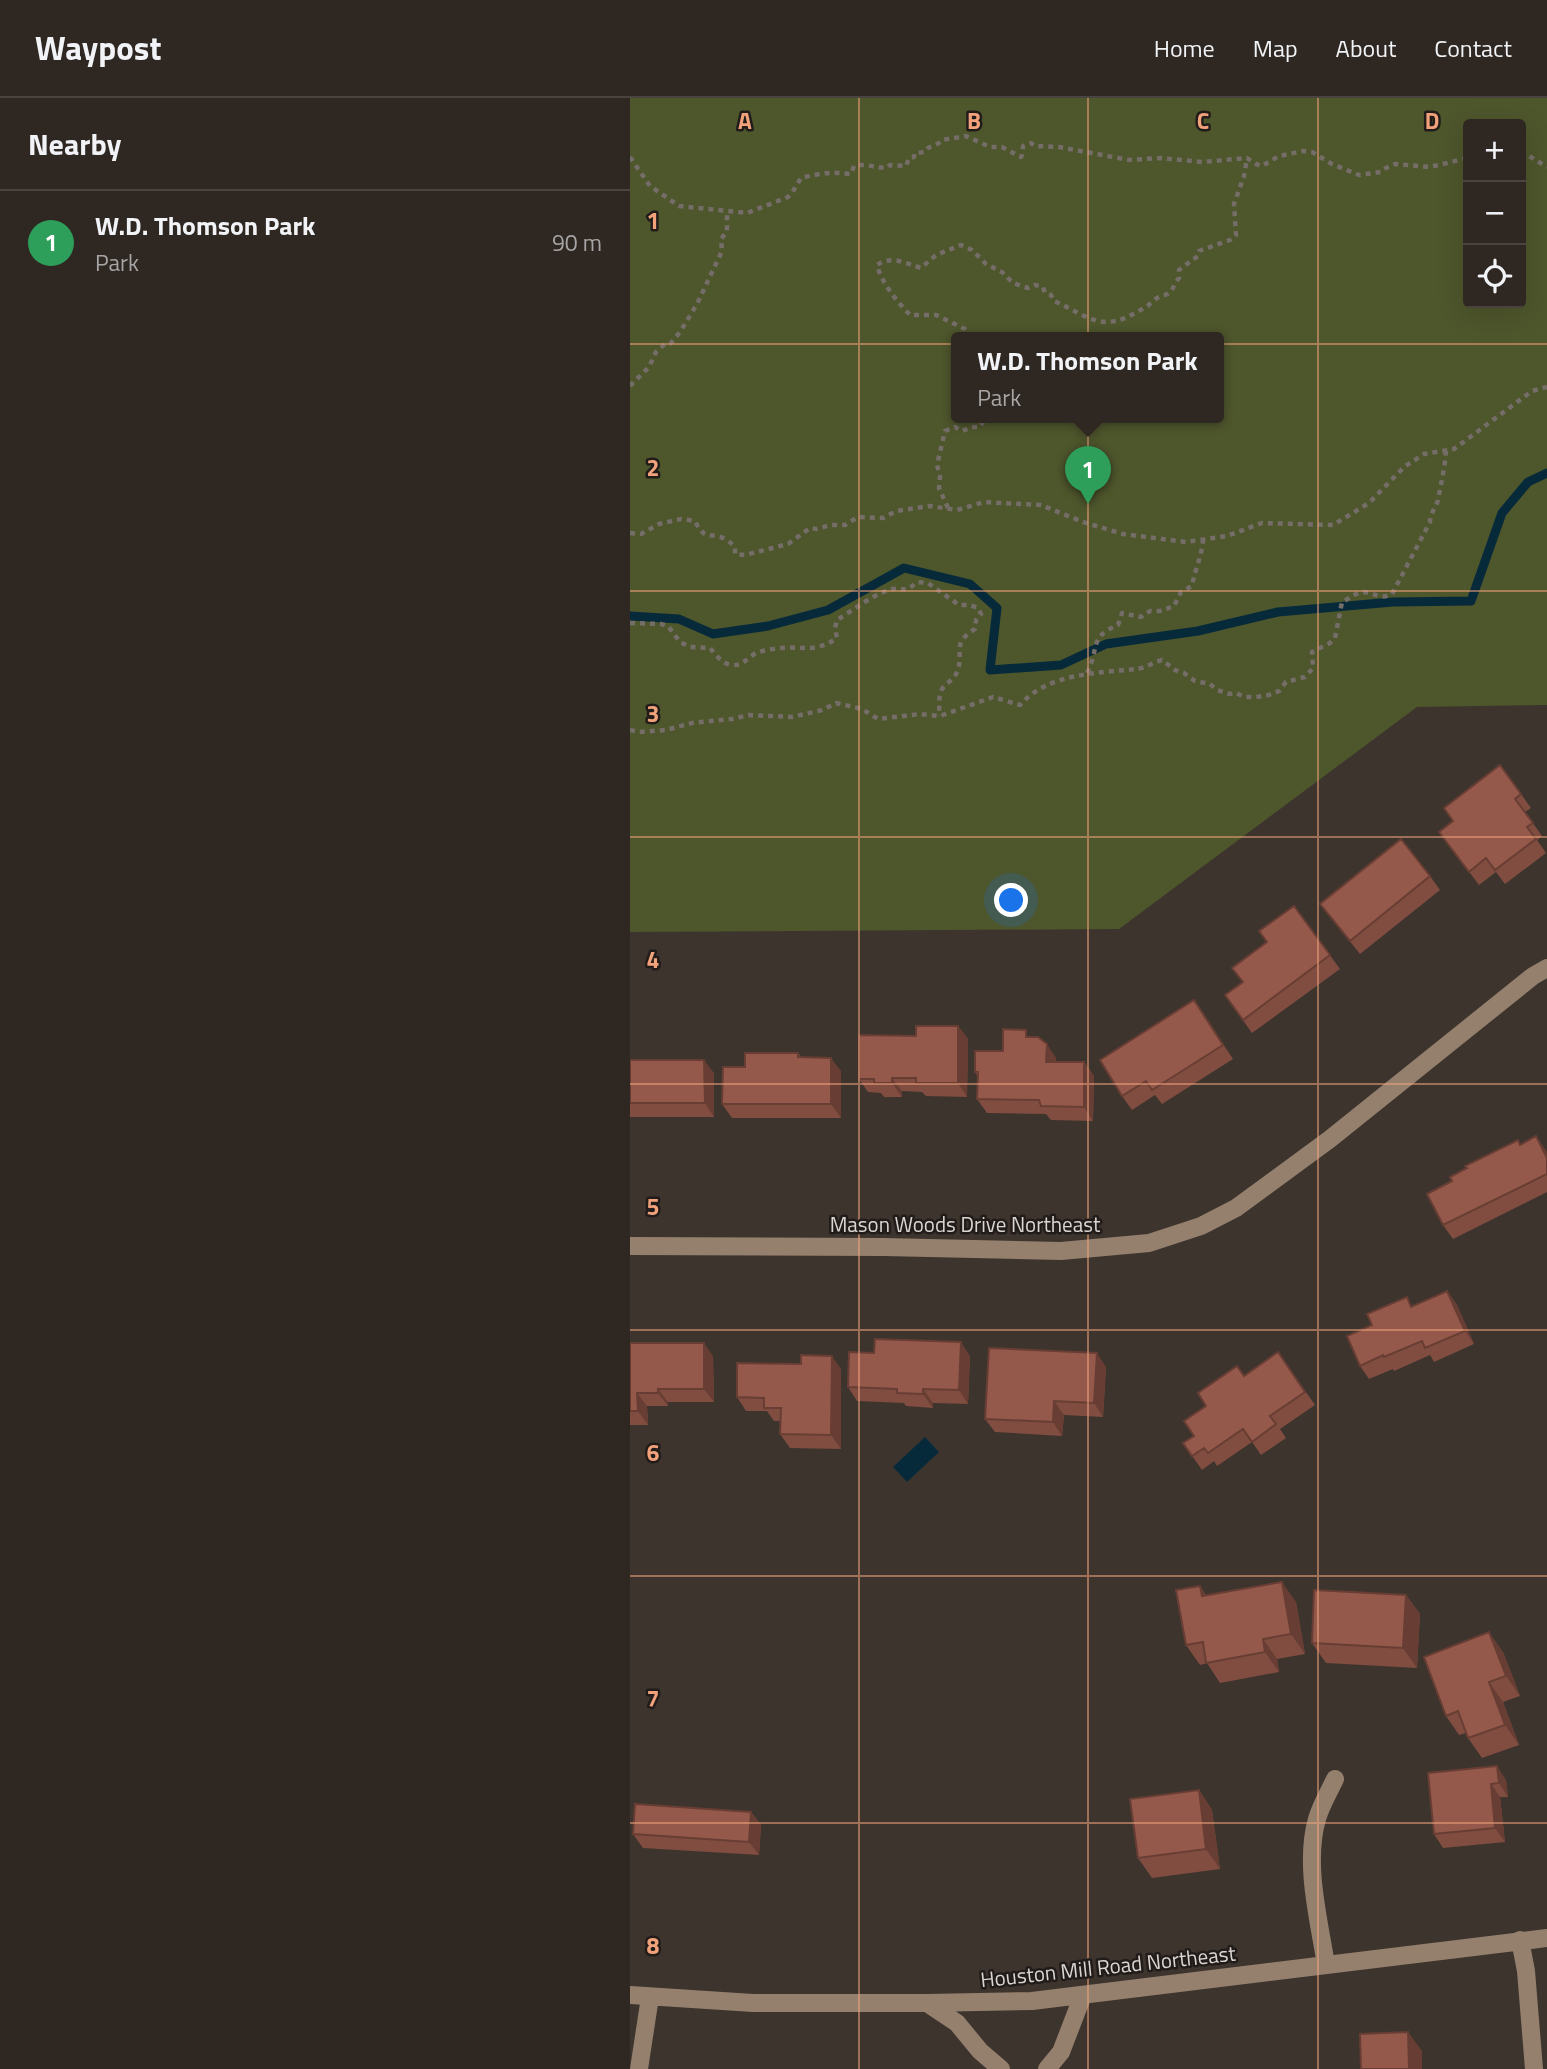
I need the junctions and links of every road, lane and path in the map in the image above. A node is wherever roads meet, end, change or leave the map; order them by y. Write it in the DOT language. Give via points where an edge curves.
graph roads {
  1 [pos="1526,154"];
  2 [pos="630,157"];
  3 [pos="1247,158"];
  4 [pos="1463,159"];
  5 [pos="1547,167"];
  6 [pos="727,211"];
  7 [pos="967,332"];
  8 [pos="630,386"];
  9 [pos="1547,387"];
  10 [pos="982,423"];
  11 [pos="1446,450"];
  12 [pos="949,509"];
  13 [pos="630,533"];
  14 [pos="1203,540"];
  15 [pos="630,623"];
  16 [pos="1087,673"];
  17 [pos="940,716"];
  18 [pos="630,730"];
  19 [pos="1547,968"];
  20 [pos="630,1246"];
  21 [pos="1335,1779"];
  22 [pos="1547,1938"];
  23 [pos="1520,1940"];
  24 [pos="1326,1965"];
  25 [pos="630,1995"];
  26 [pos="1083,1995"];
  27 [pos="650,1997"];
  28 [pos="926,2003"];
  29 [pos="639,2069"];
  30 [pos="1001,2069"];
  31 [pos="1047,2069"];
  32 [pos="1534,2069"];
  1 -- 5 [label="path"];
  2 -- 6 [label="path" via="650,186 678,206"];
  3 -- 4 [label="path" via="1262,166 1279,156 1308,151 1359,174 1381,172 1395,164 1430,167"];
  3 -- 6 [label="path" via="1129,160 1031,143 1023,146 1021,157 966,136 942,140 915,153 906,166 862,164 854,166 851,174 801,178 788,197 747,213"];
  3 -- 7 [label="path" via="1234,204 1236,235 1199,251 1180,270 1172,291 1127,318 1108,322 1074,312 1054,301 1043,287 1013,283 961,245 921,268 885,259 877,265 880,277 910,316 936,315"];
  6 -- 8 [label="path" via="722,251 697,304 680,332 656,352 649,367"];
  9 -- 11 [label="path" via="1532,391 1454,449"];
  10 -- 12 [label="path" via="962,431 955,427 945,431 937,465 939,488"];
  11 -- 14 [label="path" via="1424,454 1404,467 1369,503 1332,524 1262,523"];
  11 -- 16 [label="path" via="1438,501 1392,594 1358,593 1342,602 1337,634 1312,652 1314,663 1305,677 1286,682 1269,695 1244,697 1195,681 1162,660 1139,669"];
  12 -- 13 [label="path" via="930,506 895,510 883,518 858,517 845,525 810,528 788,544 746,555 735,554 735,547 724,538 709,537 695,521 681,519 641,534"];
  12 -- 14 [label="path" via="984,502 1041,505 1123,534"];
  14 -- 16 [label="path" via="1192,586 1181,592 1174,606 1141,617 1122,613 1118,625 1098,636"];
  15 -- 17 [label="path" via="668,626 680,642 710,648 726,664 734,665 776,648 826,646 837,638 837,620 848,613 892,589 928,583 960,605 978,608 981,614 975,629 959,646 958,672 942,689"];
  16 -- 17 [label="path" via="1045,685 1020,705 993,697"];
  17 -- 18 [label="path" via="878,719 862,709 836,703 792,717 749,715 666,730"];
  19 -- 20 [label="street, Mason Woods Drive Northeast" via="1236,1208 1201,1226 1149,1243 1061,1251"];
  21 -- 24 [label="street" via="1313,1842 1312,1867"];
  22 -- 23 [label="street, Houston Mill Road Northeast"];
  23 -- 24 [label="street, Houston Mill Road Northeast"];
  23 -- 32 [label="street"];
  24 -- 26 [label="street, Houston Mill Road Northeast"];
  25 -- 27 [label="street, Houston Mill Road Northeast"];
  26 -- 28 [label="street, Houston Mill Road Northeast"];
  26 -- 31 [label="street" via="1061,2052"];
  27 -- 28 [label="street, Houston Mill Road Northeast" via="753,2003"];
  27 -- 29 [label="street"];
  28 -- 30 [label="street" via="957,2023"];
}
